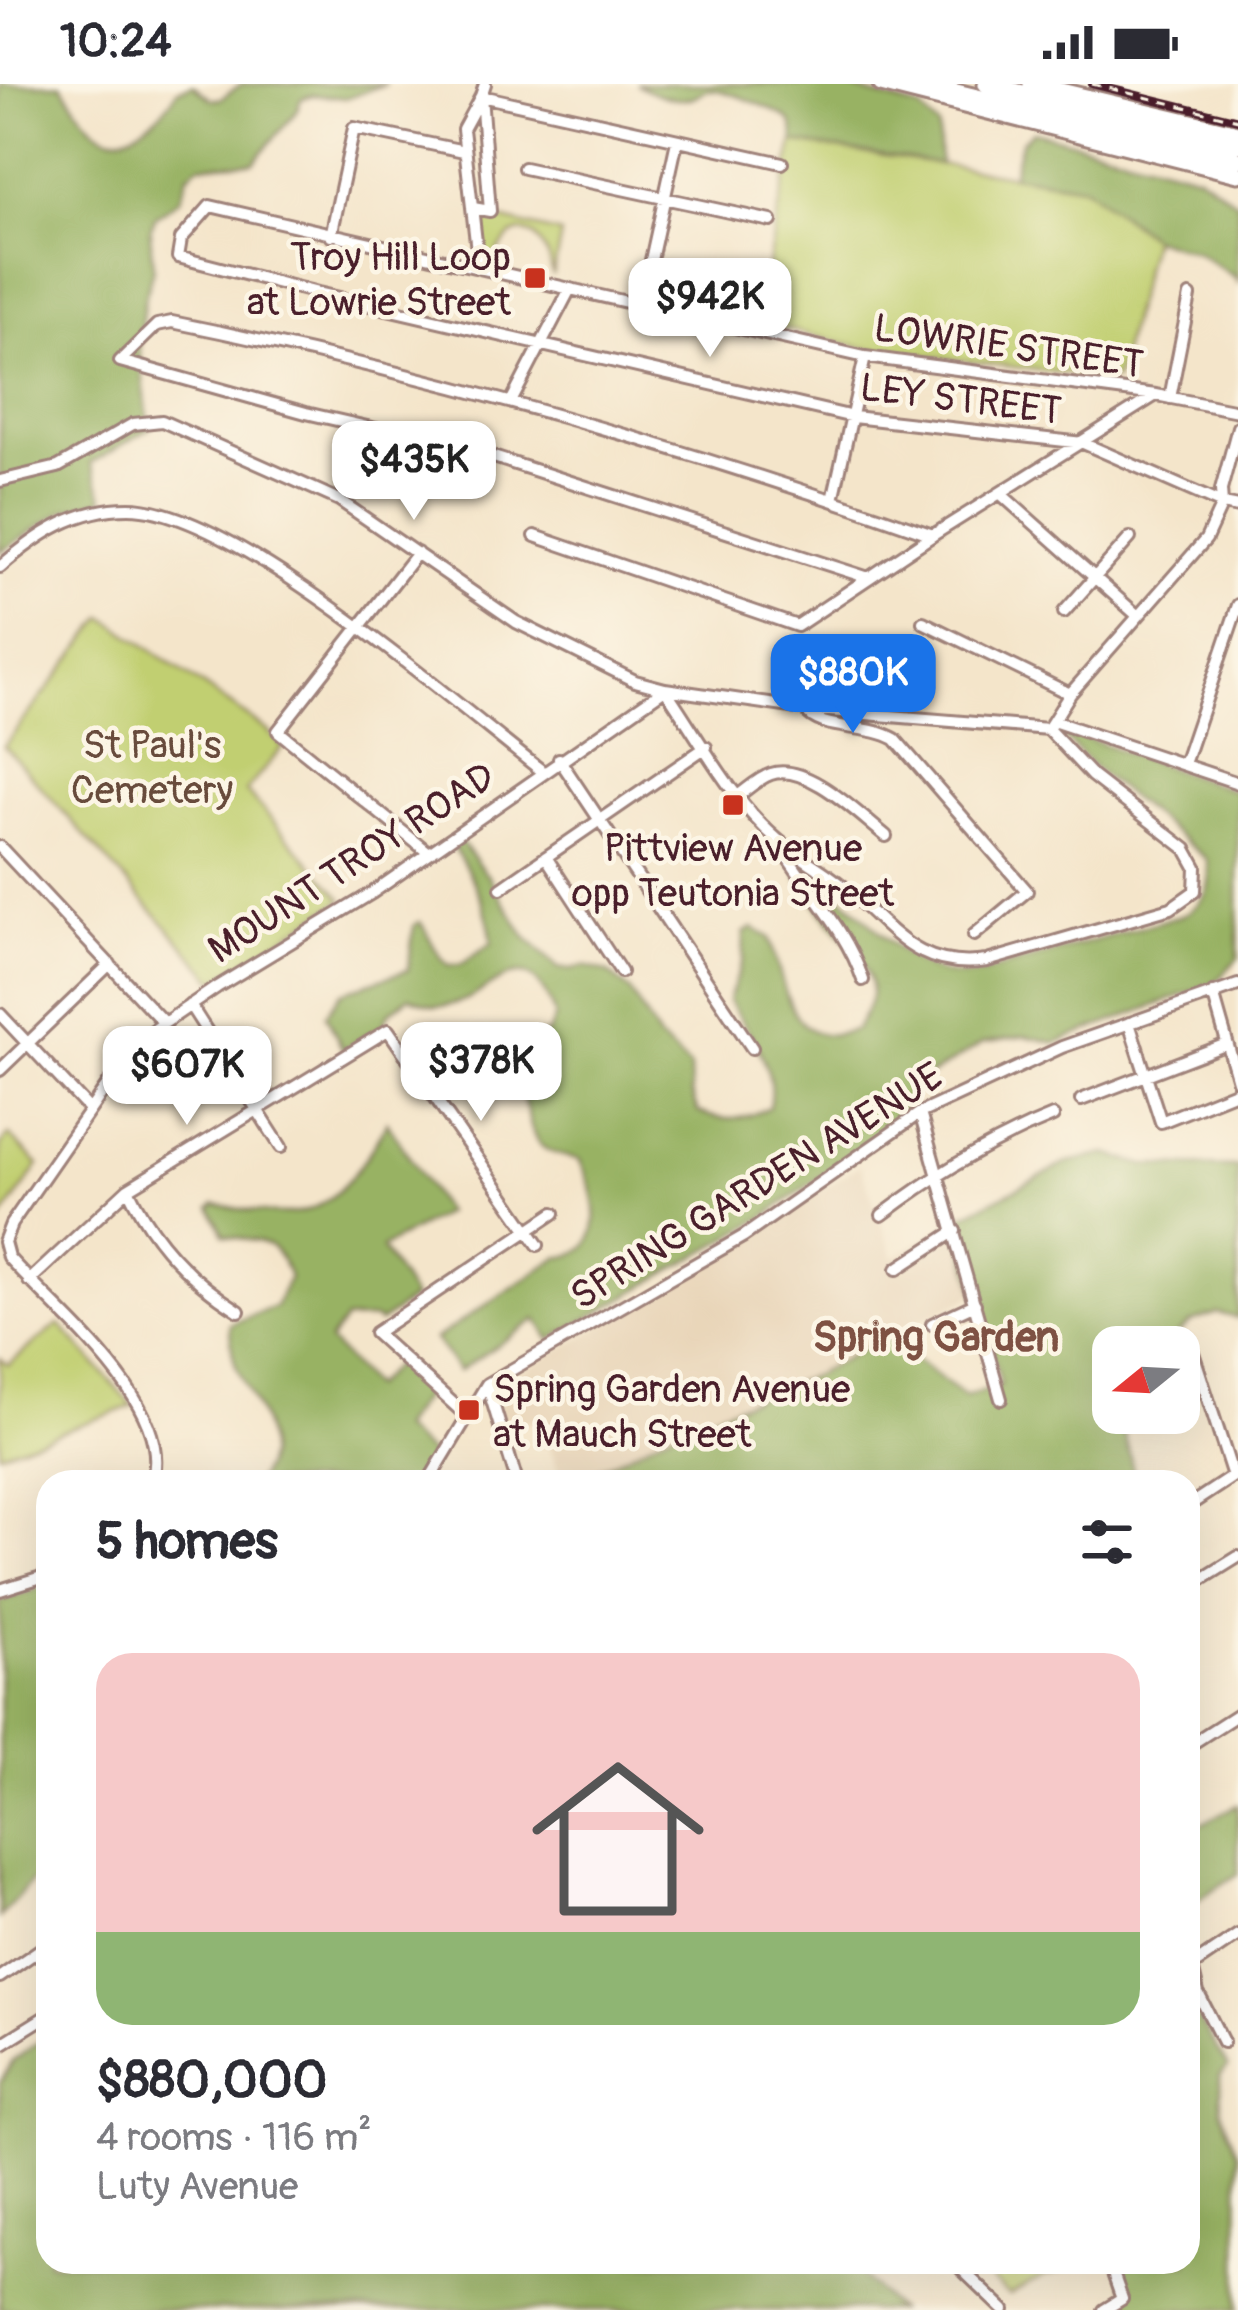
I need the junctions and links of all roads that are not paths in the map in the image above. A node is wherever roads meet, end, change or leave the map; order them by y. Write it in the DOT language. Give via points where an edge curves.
graph roads {
  1 [pos="881,84"];
  2 [pos="923,84"];
  3 [pos="986,84"];
  4 [pos="1031,84"];
  5 [pos="483,90"];
  6 [pos="1238,133"];
  7 [pos="677,141"];
  8 [pos="1238,145"];
  9 [pos="464,151"];
  10 [pos="1238,160"];
  11 [pos="782,163"];
  12 [pos="524,168"];
  13 [pos="1238,174"];
  14 [pos="665,199"];
  15 [pos="473,208"];
  16 [pos="771,220"];
  17 [pos="331,236"];
  18 [pos="178,257"];
  19 [pos="479,268"];
  20 [pos="570,290"];
  21 [pos="1190,296"];
  22 [pos="640,306"];
  23 [pos="542,345"];
  24 [pos="865,357"];
  25 [pos="1156,395"];
  26 [pos="1170,398"];
  27 [pos="512,400"];
  28 [pos="1231,410"];
  29 [pos="853,417"];
  30 [pos="1238,427"];
  31 [pos="1083,443"];
  32 [pos="0,481"];
  33 [pos="1002,495"];
  34 [pos="833,500"];
  35 [pos="1222,504"];
  36 [pos="1238,507"];
  37 [pos="933,535"];
  38 [pos="536,536"];
  39 [pos="1130,538"];
  40 [pos="417,553"];
  41 [pos="0,567"];
  42 [pos="1096,576"];
  43 [pos="869,578"];
  44 [pos="1238,605"];
  45 [pos="1064,612"];
  46 [pos="1138,616"];
  47 [pos="923,622"];
  48 [pos="356,627"];
  49 [pos="665,689"];
  50 [pos="1070,694"];
  51 [pos="805,709"];
  52 [pos="1051,725"];
  53 [pos="706,747"];
  54 [pos="559,759"];
  55 [pos="1184,764"];
  56 [pos="542,771"];
  57 [pos="1238,783"];
  58 [pos="739,795"];
  59 [pos="601,822"];
  60 [pos="886,836"];
  61 [pos="775,838"];
  62 [pos="0,847"];
  63 [pos="429,854"];
  64 [pos="546,857"];
  65 [pos="501,888"];
  66 [pos="974,935"];
  67 [pos="110,964"];
  68 [pos="621,972"];
  69 [pos="863,980"];
  70 [pos="1238,985"];
  71 [pos="1213,993"];
  72 [pos="190,1005"];
  73 [pos="0,1014"];
  74 [pos="163,1022"];
  75 [pos="1129,1023"];
  76 [pos="27,1042"];
  77 [pos="1227,1044"];
  78 [pos="752,1048"];
  79 [pos="0,1070"];
  80 [pos="1146,1077"];
  81 [pos="1238,1081"];
  82 [pos="1238,1091"];
  83 [pos="1081,1100"];
  84 [pos="88,1108"];
  85 [pos="259,1112"];
  86 [pos="920,1113"];
  87 [pos="1053,1116"];
  88 [pos="281,1147"];
  89 [pos="938,1172"];
  90 [pos="128,1189"];
  91 [pos="554,1214"];
  92 [pos="881,1214"];
  93 [pos="956,1231"];
  94 [pos="527,1232"];
  95 [pos="2,1240"];
  96 [pos="538,1245"];
  97 [pos="897,1269"];
  98 [pos="28,1281"];
  99 [pos="975,1304"];
  100 [pos="239,1311"];
  101 [pos="932,1324"];
  102 [pos="1200,1372"];
  103 [pos="487,1384"];
  104 [pos="1000,1399"];
  105 [pos="468,1417"];
  106 [pos="154,1470"];
  107 [pos="435,1470"];
  108 [pos="513,1470"];
  109 [pos="1236,1475"];
  110 [pos="1200,1498"];
  111 [pos="1238,1557"];
  112 [pos="36,1579"];
  113 [pos="1200,1581"];
  114 [pos="0,1590"];
  115 [pos="1238,1714"];
  116 [pos="1200,1738"];
  117 [pos="1238,1935"];
  118 [pos="36,1952"];
  119 [pos="1200,1961"];
  120 [pos="0,1977"];
  121 [pos="1200,1997"];
  122 [pos="36,2022"];
  123 [pos="1223,2042"];
  124 [pos="0,2044"];
  125 [pos="966,2274"];
  126 [pos="1113,2274"];
  127 [pos="1004,2310"];
  128 [pos="1104,2310"];
  1 -- 13 [label="highway"];
  2 -- 10 [label="highway"];
  3 -- 8 [label="highway"];
  4 -- 6 [label="highway"];
  5 -- 7 [label="street"];
  5 -- 9 [label="street" via="463,129"];
  5 -- 15 [label="street" via="490,211"];
  7 -- 11 [label="street"];
  7 -- 14 [label="street"];
  9 -- 15 [label="street"];
  9 -- 17 [label="street" via="354,128"];
  12 -- 14 [label="street"];
  14 -- 16 [label="street"];
  14 -- 22 [label="street"];
  15 -- 19 [label="street"];
  17 -- 18 [label="street, LOWRIE STREET" via="210,206 181,239"];
  17 -- 19 [label="street, LOWRIE STREET"];
  18 -- 23 [label="street, LEY STREET"];
  19 -- 20 [label="street, LOWRIE STREET"];
  20 -- 22 [label="street, LOWRIE STREET"];
  20 -- 23 [label="street"];
  21 -- 26 [label="street"];
  22 -- 24 [label="street, LOWRIE STREET"];
  23 -- 27 [label="street"];
  23 -- 29 [label="street, LEY STREET"];
  24 -- 25 [label="street, LOWRIE STREET"];
  24 -- 29 [label="street"];
  25 -- 26 [label="street, LOWRIE STREET"];
  25 -- 31 [label="street"];
  26 -- 28 [label="street, LOWRIE STREET"];
  27 -- 34 [label="street"];
  27 -- 43 [label="street" via="172,322 157,325 120,362 481,453"];
  29 -- 31 [label="street, LEY STREET"];
  29 -- 34 [label="street"];
  30 -- 35 [label="street"];
  31 -- 33 [label="street"];
  31 -- 35 [label="street, LEY STREET"];
  32 -- 40 [label="street" via="58,467 133,424 162,421 339,500"];
  33 -- 37 [label="street"];
  33 -- 42 [label="street"];
  34 -- 37 [label="street"];
  35 -- 36 [label="street, LEY STREET"];
  35 -- 46 [label="street" via="1206,539"];
  37 -- 43 [label="street"];
  38 -- 43 [label="street" via="797,626"];
  39 -- 42 [label="street"];
  40 -- 48 [label="street"];
  40 -- 49 [label="street" via="529,629"];
  41 -- 48 [label="street" via="83,513 134,508 200,527 268,563"];
  42 -- 45 [label="street"];
  42 -- 46 [label="street"];
  44 -- 55 [label="street"];
  46 -- 50 [label="street"];
  47 -- 50 [label="street"];
  48 -- 56 [label="street"];
  48 -- 63 [label="street" via="278,731"];
  49 -- 51 [label="street"];
  49 -- 53 [label="street"];
  49 -- 54 [label="street, MOUNT TROY ROAD"];
  50 -- 52 [label="street"];
  51 -- 52 [label="street"];
  51 -- 66 [label="street" via="820,722 895,739 1027,891"];
  52 -- 55 [label="street"];
  52 -- 61 [label="street" via="1092,776 1186,849 1198,874 1189,898 987,961 938,962"];
  53 -- 58 [label="street"];
  53 -- 59 [label="street"];
  54 -- 56 [label="street, MOUNT TROY ROAD"];
  54 -- 59 [label="street"];
  55 -- 57 [label="street"];
  56 -- 63 [label="street, MOUNT TROY ROAD"];
  58 -- 60 [label="street" via="791,772"];
  58 -- 61 [label="street"];
  59 -- 64 [label="street"];
  59 -- 78 [label="street"];
  61 -- 69 [label="street" via="834,918"];
  62 -- 67 [label="street"];
  63 -- 72 [label="street, MOUNT TROY ROAD"];
  64 -- 65 [label="street"];
  64 -- 68 [label="street"];
  67 -- 74 [label="street"];
  67 -- 76 [label="street"];
  70 -- 71 [label="street, SPRING GARDEN AVENUE"];
  71 -- 75 [label="street, SPRING GARDEN AVENUE"];
  71 -- 77 [label="street"];
  72 -- 74 [label="street, MOUNT TROY ROAD"];
  72 -- 85 [label="street"];
  73 -- 76 [label="street"];
  74 -- 84 [label="street, MOUNT TROY ROAD" via="124,1056"];
  75 -- 80 [label="street"];
  75 -- 86 [label="street, SPRING GARDEN AVENUE"];
  76 -- 79 [label="street"];
  76 -- 84 [label="street"];
  77 -- 80 [label="street"];
  77 -- 81 [label="street"];
  80 -- 82 [label="street" via="1161,1122"];
  80 -- 83 [label="street"];
  84 -- 95 [label="street, MOUNT TROY ROAD"];
  85 -- 88 [label="street"];
  85 -- 90 [label="street"];
  85 -- 94 [label="street" via="388,1030"];
  86 -- 89 [label="street"];
  86 -- 103 [label="street, SPRING GARDEN AVENUE" via="744,1236"];
  87 -- 89 [label="street"];
  89 -- 92 [label="street"];
  89 -- 93 [label="street"];
  90 -- 98 [label="street"];
  90 -- 100 [label="street" via="152,1235"];
  91 -- 94 [label="street"];
  93 -- 97 [label="street"];
  93 -- 99 [label="street"];
  94 -- 96 [label="street"];
  94 -- 105 [label="street" via="375,1333"];
  95 -- 98 [label="street, MOUNT TROY ROAD"];
  98 -- 106 [label="street, MOUNT TROY ROAD" via="128,1386 146,1414"];
  99 -- 101 [label="street"];
  99 -- 104 [label="street"];
  102 -- 109 [label="street"];
  103 -- 105 [label="street"];
  103 -- 108 [label="street"];
  105 -- 107 [label="street"];
  109 -- 110 [label="street"];
  111 -- 113 [label="street"];
  112 -- 114 [label="street"];
  115 -- 116 [label="street"];
  117 -- 119 [label="street"];
  118 -- 120 [label="street"];
  121 -- 123 [label="street"];
  122 -- 124 [label="street"];
  125 -- 127 [label="street"];
  126 -- 128 [label="street" via="1122,2299"];
}
